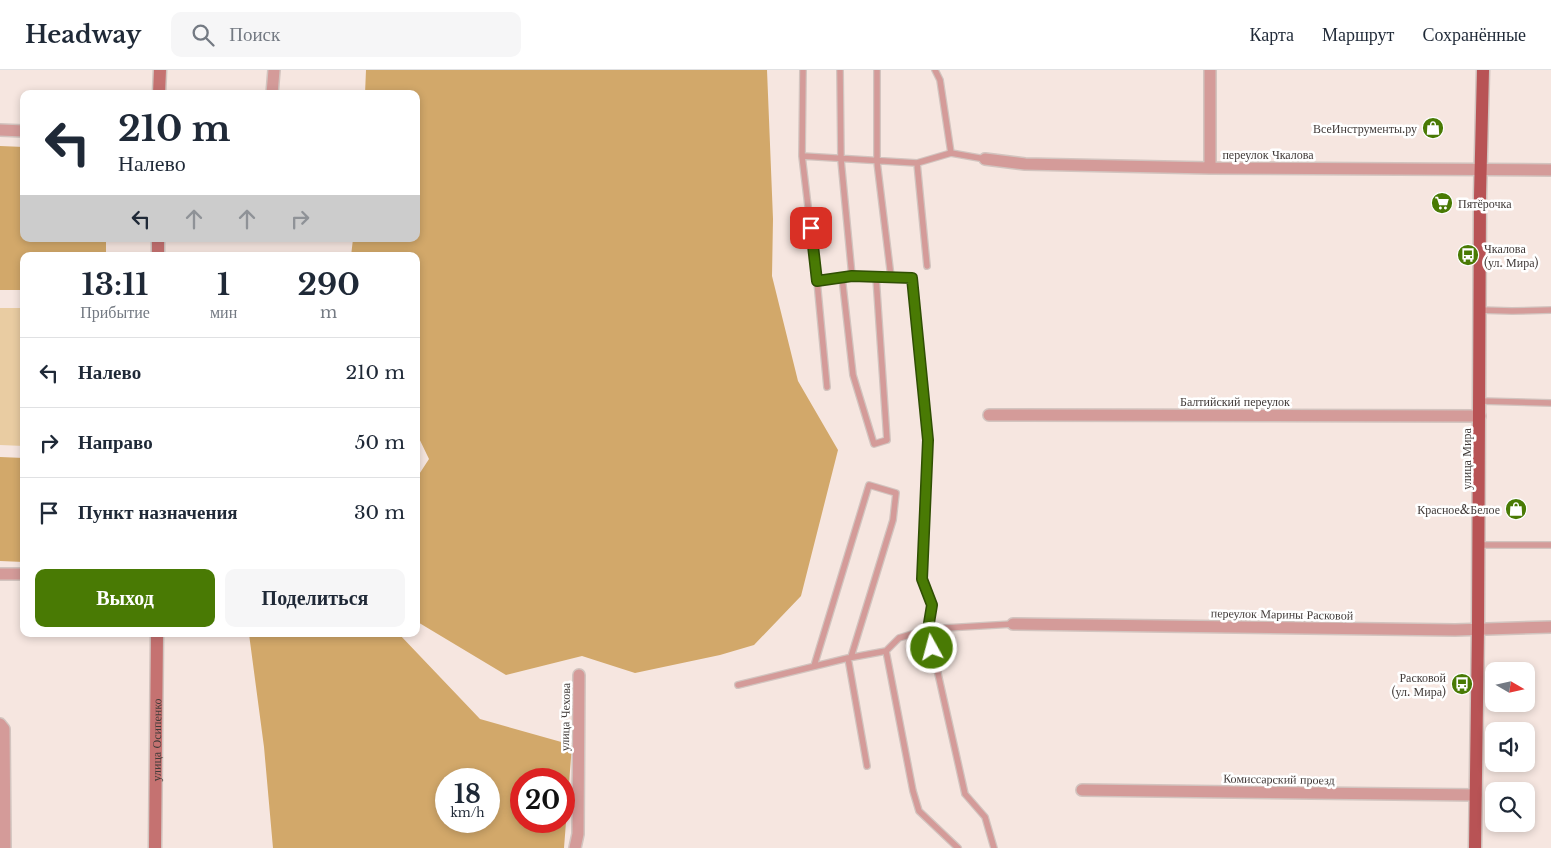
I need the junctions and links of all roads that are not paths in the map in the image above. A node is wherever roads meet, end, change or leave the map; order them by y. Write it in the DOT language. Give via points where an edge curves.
graph roads {
  1 [pos="160,70"];
  2 [pos="274,70"];
  3 [pos="803,70"];
  4 [pos="840,70"];
  5 [pos="877,70"];
  6 [pos="937,70"];
  7 [pos="1210,70"];
  8 [pos="1483,70"];
  9 [pos="159,90"];
  10 [pos="272,90"];
  11 [pos="0,130"];
  12 [pos="20,131"];
  13 [pos="951,153"];
  14 [pos="802,156"];
  15 [pos="985,159"];
  16 [pos="841,160"];
  17 [pos="877,162"];
  18 [pos="917,163"];
  19 [pos="1210,168"];
  20 [pos="1481,169"];
  21 [pos="1551,170"];
  22 [pos="927,266"];
  23 [pos="852,276"];
  24 [pos="876,276"];
  25 [pos="891,276"];
  26 [pos="842,277"];
  27 [pos="817,281"];
  28 [pos="1479,310"];
  29 [pos="1551,310"];
  30 [pos="827,387"];
  31 [pos="1480,401"];
  32 [pos="1551,403"];
  33 [pos="989,415"];
  34 [pos="1480,416"];
  35 [pos="1479,545"];
  36 [pos="1551,545"];
  37 [pos="0,574"];
  38 [pos="20,574"];
  39 [pos="1013,624"];
  40 [pos="1551,627"];
  41 [pos="1478,628"];
  42 [pos="928,629"];
  43 [pos="157,637"];
  44 [pos="886,650"];
  45 [pos="849,658"];
  46 [pos="814,666"];
  47 [pos="579,675"];
  48 [pos="738,685"];
  49 [pos="0,724"];
  50 [pos="866,766"];
  51 [pos="1082,790"];
  52 [pos="1476,796"];
  53 [pos="6,848"];
  54 [pos="155,848"];
  55 [pos="575,848"];
  56 [pos="958,848"];
  57 [pos="994,848"];
  58 [pos="1476,848"];
  1 -- 9 [label="street"];
  2 -- 10 [label="street"];
  3 -- 14 [label="lane"];
  4 -- 16 [label="lane"];
  5 -- 17 [label="lane"];
  6 -- 13 [label="lane"];
  7 -- 19 [label="street"];
  8 -- 20 [label="main road, улица Мира"];
  11 -- 12 [label="street"];
  13 -- 15 [label="lane"];
  13 -- 18 [label="lane"];
  14 -- 16 [label="lane"];
  14 -- 27 [label="lane"];
  15 -- 19 [label="street, переулок Чкалова" via="1025,164"];
  16 -- 17 [label="lane"];
  16 -- 23 [label="lane"];
  17 -- 18 [label="lane"];
  17 -- 25 [label="lane"];
  18 -- 22 [label="lane"];
  19 -- 20 [label="street, переулок Чкалова"];
  20 -- 21 [label="street, переулок Чкалова"];
  20 -- 28 [label="main road, улица Мира"];
  23 -- 24 [label="lane"];
  23 -- 26 [label="lane"];
  24 -- 25 [label="lane"];
  24 -- 26 [label="lane" via="887,440 874,444 853,375"];
  25 -- 42 [label="lane" via="912,278 928,440 922,579 932,605"];
  26 -- 27 [label="lane"];
  27 -- 30 [label="lane"];
  28 -- 29 [label="lane"];
  28 -- 31 [label="main road, улица Мира"];
  31 -- 32 [label="lane"];
  31 -- 34 [label="main road, улица Мира"];
  33 -- 34 [label="street, Балтийский переулок"];
  34 -- 35 [label="main road, улица Мира"];
  35 -- 36 [label="lane"];
  35 -- 41 [label="main road, улица Мира"];
  37 -- 38 [label="street"];
  39 -- 41 [label="street, переулок Марины Расковой"];
  39 -- 42 [label="lane"];
  40 -- 41 [label="street, переулок Марины Расковой"];
  41 -- 52 [label="main road, улица Мира"];
  42 -- 44 [label="lane" via="899,638"];
  42 -- 57 [label="lane" via="965,794 985,817"];
  43 -- 54 [label="street, улица Осипенко"];
  44 -- 45 [label="lane"];
  44 -- 56 [label="lane" via="919,810"];
  45 -- 46 [label="lane"];
  45 -- 46 [label="lane" via="893,520 896,493 869,485"];
  45 -- 50 [label="lane"];
  46 -- 48 [label="lane"];
  47 -- 55 [label="street, улица Чехова" via="578,834"];
  49 -- 53 [label="street" via="4,729"];
  51 -- 52 [label="street, Комиссарский проезд"];
  52 -- 58 [label="main road, улица Мира"];
}
